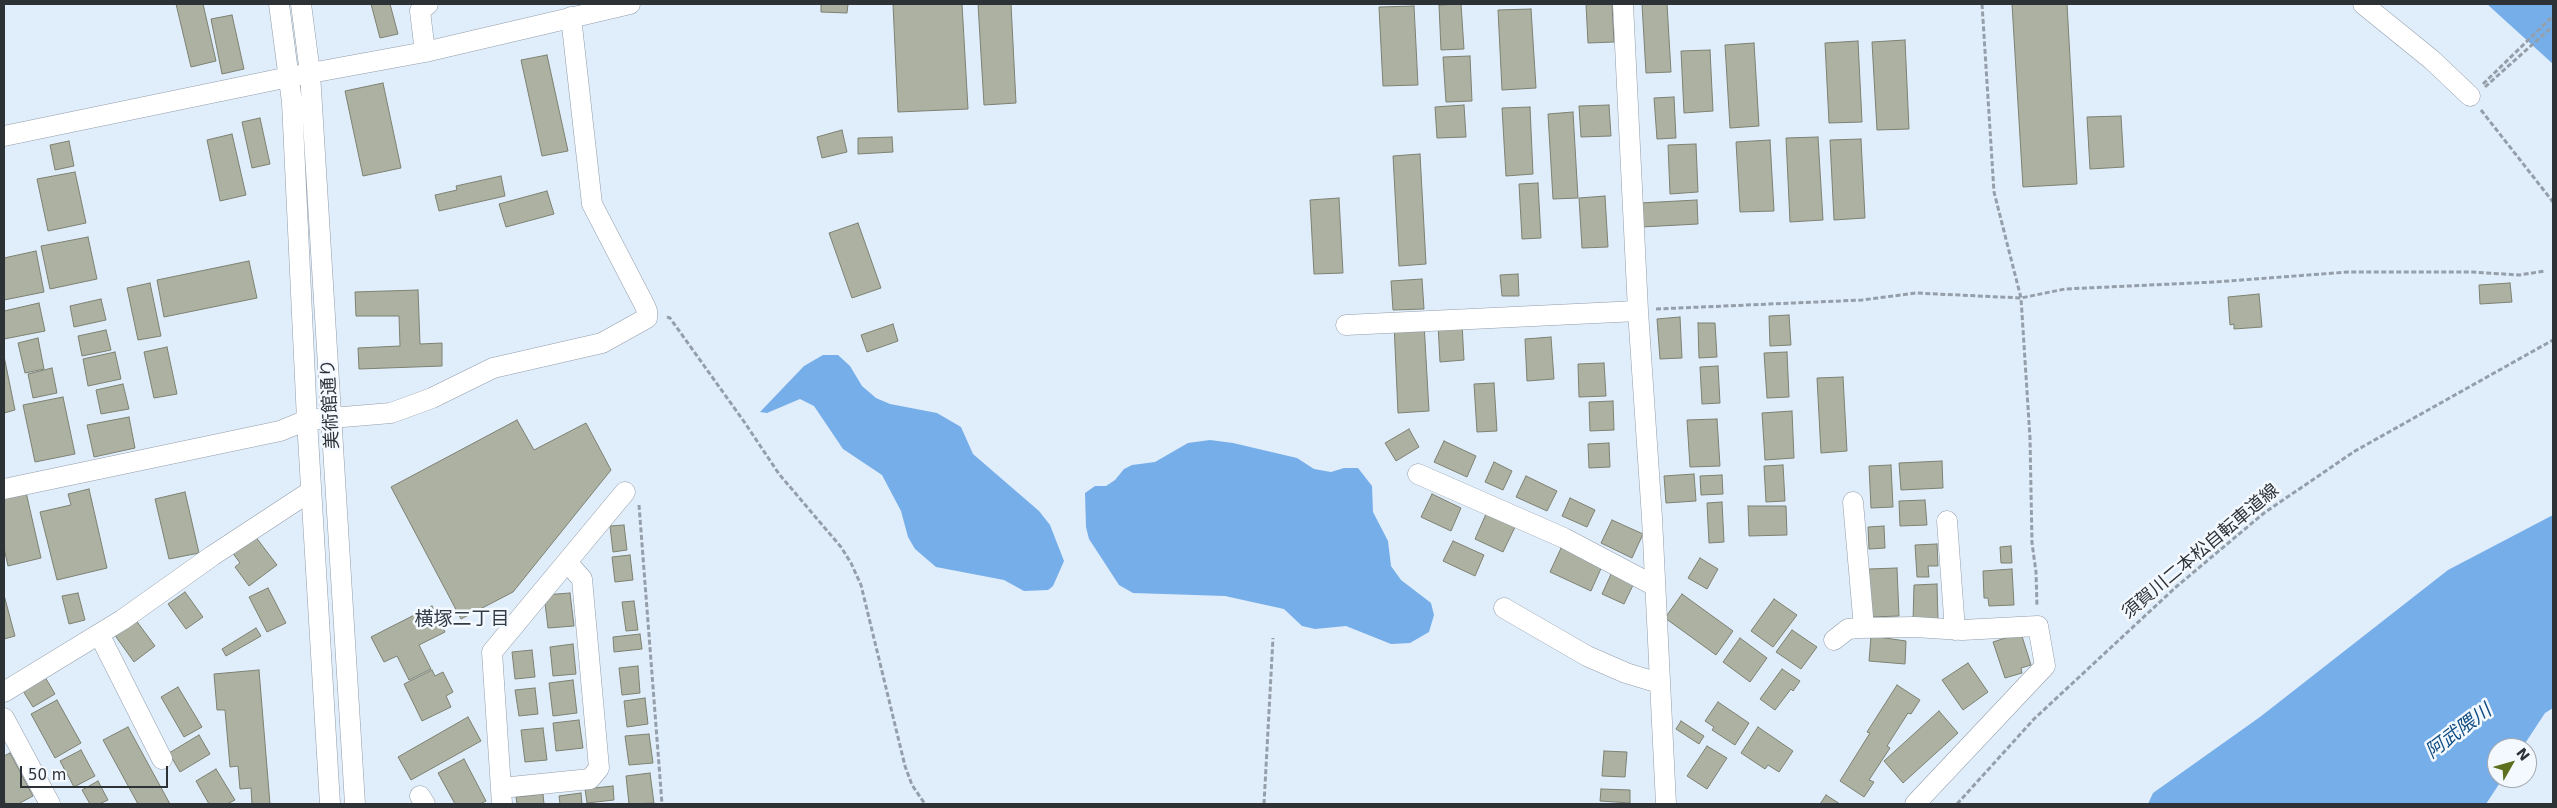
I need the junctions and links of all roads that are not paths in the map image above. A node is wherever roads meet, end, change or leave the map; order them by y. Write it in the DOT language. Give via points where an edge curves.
graph roads {
  1 [pos="279,4"];
  2 [pos="301,4"];
  3 [pos="428,4"];
  4 [pos="630,4"];
  5 [pos="1623,4"];
  6 [pos="2363,4"];
  7 [pos="571,17"];
  8 [pos="425,52"];
  9 [pos="310,73"];
  10 [pos="289,77"];
  11 [pos="2474,95"];
  12 [pos="4,136"];
  13 [pos="1638,311"];
  14 [pos="1346,325"];
  15 [pos="332,416"];
  16 [pos="307,420"];
  17 [pos="1418,474"];
  18 [pos="4,489"];
  19 [pos="311,491"];
  20 [pos="625,492"];
  21 [pos="1853,502"];
  22 [pos="1947,521"];
  23 [pos="567,562"];
  24 [pos="1655,586"];
  25 [pos="1504,608"];
  26 [pos="1864,628"];
  27 [pos="1955,630"];
  28 [pos="99,634"];
  29 [pos="1834,640"];
  30 [pos="1659,683"];
  31 [pos="4,692"];
  32 [pos="4,718"];
  33 [pos="162,759"];
  34 [pos="502,796"];
  35 [pos="50,804"];
  36 [pos="330,804"];
  37 [pos="355,804"];
  38 [pos="1666,804"];
  39 [pos="1915,804"];
  1 -- 10 [label="street, 美術館通り"];
  2 -- 9 [label="street, 美術館通り"];
  3 -- 8 [label="street" via="420,11"];
  4 -- 7 [label="street"];
  5 -- 13 [label="street"];
  6 -- 11 [label="street"];
  7 -- 8 [label="street"];
  7 -- 15 [label="street" via="592,204 647,311 647,318 602,343 494,368 432,398 391,413"];
  8 -- 9 [label="street"];
  9 -- 10 [label="street"];
  9 -- 15 [label="street, 美術館通り"];
  10 -- 12 [label="street"];
  10 -- 16 [label="street, 美術館通り"];
  13 -- 14 [label="street"];
  13 -- 24 [label="street"];
  15 -- 16 [label="street"];
  15 -- 37 [label="street, 美術館通り"];
  16 -- 18 [label="street" via="280,431"];
  16 -- 19 [label="street, 美術館通り"];
  17 -- 24 [label="street" via="1564,538"];
  19 -- 28 [label="street"];
  19 -- 36 [label="street, 美術館通り"];
  20 -- 23 [label="street"];
  21 -- 26 [label="street"];
  22 -- 27 [label="street"];
  23 -- 34 [label="street" via="492,652"];
  23 -- 34 [label="street" via="582,579 599,768 590,779"];
  24 -- 30 [label="street"];
  25 -- 30 [label="street" via="1587,656 1626,674"];
  26 -- 27 [label="street"];
  26 -- 29 [label="street" via="1848,629"];
  27 -- 39 [label="street" via="2038,626 2045,666"];
  28 -- 31 [label="street"];
  28 -- 33 [label="street"];
  30 -- 38 [label="street"];
  32 -- 35 [label="street"];
}
